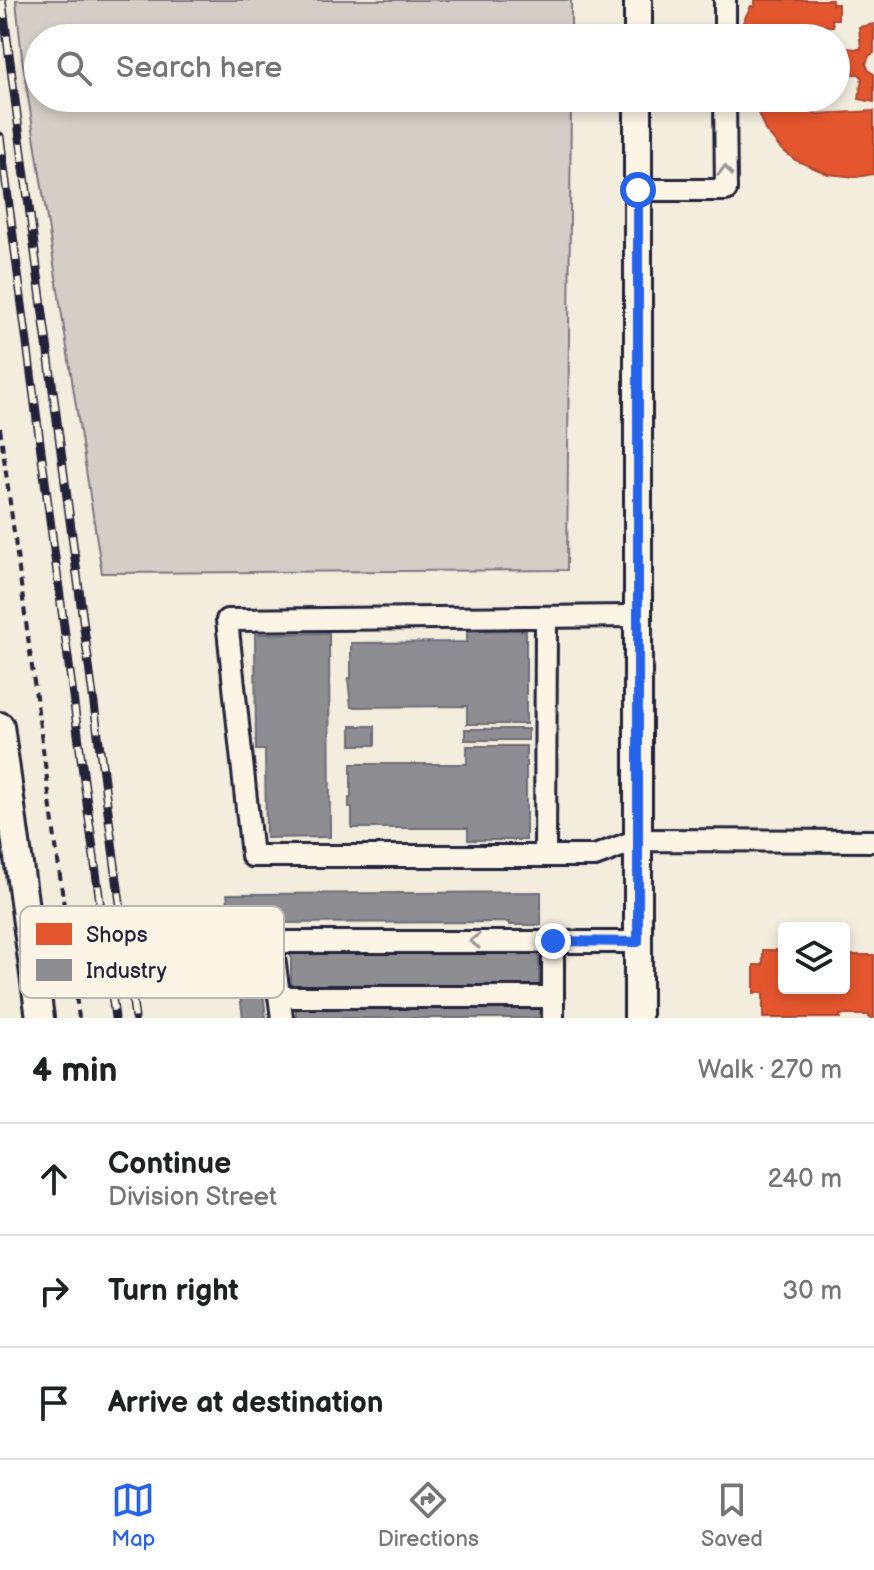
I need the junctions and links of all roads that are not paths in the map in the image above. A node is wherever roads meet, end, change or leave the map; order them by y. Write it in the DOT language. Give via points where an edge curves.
graph roads {
  1 [pos="638,0"];
  2 [pos="725,0"];
  3 [pos="638,24"];
  4 [pos="725,24"];
  5 [pos="638,112"];
  6 [pos="725,112"];
  7 [pos="638,190"];
  8 [pos="637,616"];
  9 [pos="546,617"];
  10 [pos="0,726"];
  11 [pos="637,840"];
  12 [pos="874,841"];
  13 [pos="545,856"];
  14 [pos="25,906"];
  15 [pos="553,941"];
  16 [pos="284,942"];
  17 [pos="638,942"];
  18 [pos="553,997"];
  19 [pos="37,998"];
  20 [pos="280,1008"];
  21 [pos="40,1018"];
  22 [pos="553,1018"];
  23 [pos="638,1018"];
  1 -- 3 [label="main road"];
  2 -- 4 [label="street"];
  5 -- 7 [label="main road"];
  7 -- 6 [label="street, one-way" via="726,190"];
  7 -- 8 [label="main road"];
  8 -- 9 [label="street"];
  8 -- 11 [label="main road"];
  9 -- 13 [label="street"];
  9 -- 13 [label="street" via="227,620 252,856"];
  10 -- 14 [label="main road"];
  11 -- 12 [label="street"];
  11 -- 13 [label="street" via="595,856"];
  11 -- 17 [label="main road"];
  15 -- 16 [label="street, one-way"];
  15 -- 17 [label="street"];
  15 -- 18 [label="street"];
  17 -- 23 [label="main road"];
  18 -- 20 [label="street"];
  18 -- 22 [label="street"];
  19 -- 21 [label="main road"];
}
